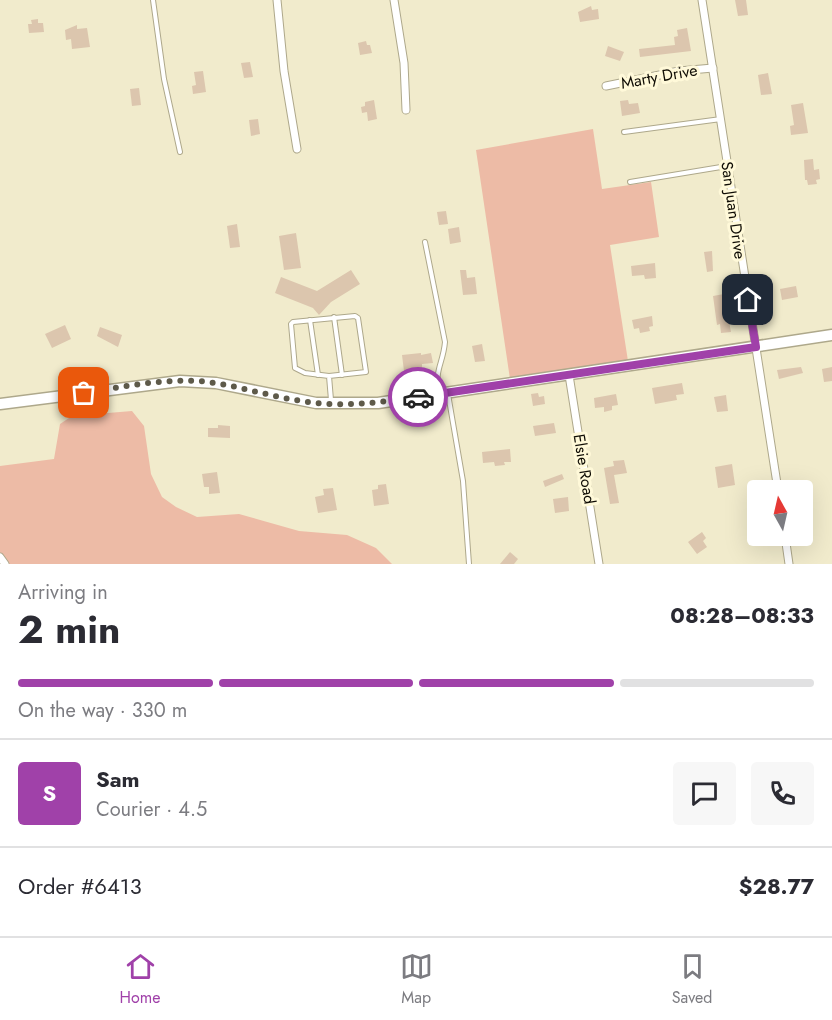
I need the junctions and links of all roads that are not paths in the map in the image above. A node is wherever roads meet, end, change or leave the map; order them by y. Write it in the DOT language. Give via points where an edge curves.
graph roads {
  1 [pos="153,0"];
  2 [pos="277,0"];
  3 [pos="394,0"];
  4 [pos="702,0"];
  5 [pos="713,68"];
  6 [pos="606,86"];
  7 [pos="406,110"];
  8 [pos="721,119"];
  9 [pos="624,132"];
  10 [pos="297,149"];
  11 [pos="180,152"];
  12 [pos="727,166"];
  13 [pos="630,182"];
  14 [pos="425,242"];
  15 [pos="334,317"];
  16 [pos="310,320"];
  17 [pos="832,335"];
  18 [pos="756,347"];
  19 [pos="318,375"];
  20 [pos="342,375"];
  21 [pos="569,375"];
  22 [pos="329,376"];
  23 [pos="443,393"];
  24 [pos="0,404"];
  25 [pos="331,404"];
  26 [pos="776,480"];
  27 [pos="786,546"];
  28 [pos="0,557"];
  29 [pos="5,564"];
  30 [pos="469,564"];
  31 [pos="599,564"];
  32 [pos="789,564"];
  1 -- 11 [label="lane" via="165,88"];
  2 -- 10 [label="street"];
  3 -- 7 [label="street" via="404,63"];
  4 -- 5 [label="street, San Juan Drive"];
  5 -- 6 [label="street, Marty Drive"];
  5 -- 8 [label="street, San Juan Drive"];
  8 -- 9 [label="lane"];
  8 -- 12 [label="street, San Juan Drive"];
  12 -- 13 [label="lane"];
  12 -- 18 [label="street, San Juan Drive"];
  14 -- 23 [label="lane" via="445,342 436,377"];
  15 -- 16 [label="lane"];
  15 -- 20 [label="lane"];
  15 -- 20 [label="lane" via="358,318 366,369 364,373"];
  16 -- 19 [label="lane"];
  16 -- 19 [label="lane" via="291,324 293,365 299,371"];
  17 -- 18 [label="street"];
  18 -- 21 [label="street"];
  18 -- 26 [label="street, San Juan Drive"];
  19 -- 22 [label="lane"];
  20 -- 22 [label="lane"];
  21 -- 23 [label="street"];
  21 -- 31 [label="street, Elsie Road"];
  22 -- 25 [label="lane"];
  23 -- 25 [label="street" via="378,403"];
  23 -- 30 [label="lane" via="463,481"];
  24 -- 25 [label="street" via="180,381"];
  27 -- 32 [label="street"];
  28 -- 29 [label="street"];
}
